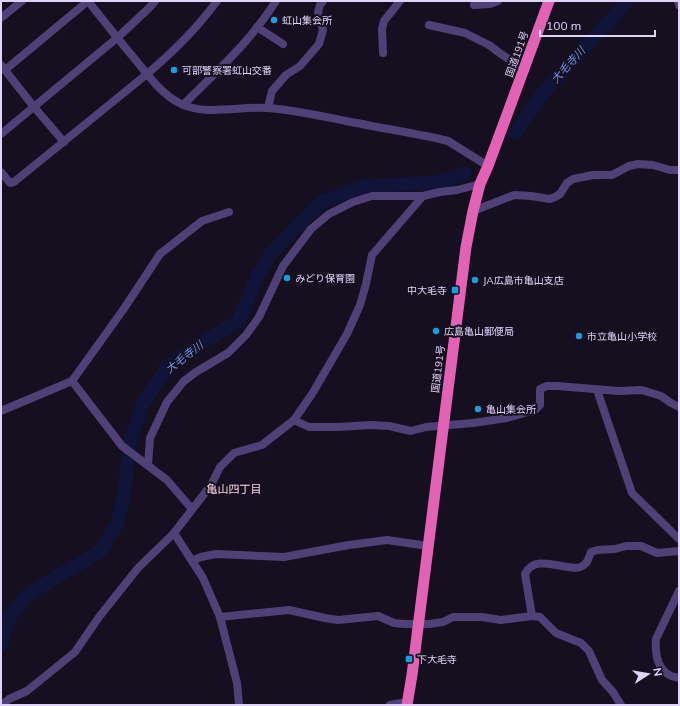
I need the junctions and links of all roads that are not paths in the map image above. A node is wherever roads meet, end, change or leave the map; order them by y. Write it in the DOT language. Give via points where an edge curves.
graph roads {
  1 [pos="22,1"];
  2 [pos="88,1"];
  3 [pos="155,1"];
  4 [pos="217,1"];
  5 [pos="276,1"];
  6 [pos="323,1"];
  7 [pos="400,1"];
  8 [pos="498,1"];
  9 [pos="549,1"];
  10 [pos="678,1"];
  11 [pos="474,5"];
  12 [pos="679,5"];
  13 [pos="1,18"];
  14 [pos="429,25"];
  15 [pos="257,27"];
  16 [pos="117,38"];
  17 [pos="283,44"];
  18 [pos="384,53"];
  19 [pos="3,67"];
  20 [pos="524,69"];
  21 [pos="147,74"];
  22 [pos="183,105"];
  23 [pos="34,107"];
  24 [pos="268,108"];
  25 [pos="2,133"];
  26 [pos="64,142"];
  27 [pos="488,166"];
  28 [pos="679,170"];
  29 [pos="1,172"];
  30 [pos="480,184"];
  31 [pos="423,196"];
  32 [pos="473,211"];
  33 [pos="229,212"];
  34 [pos="72,381"];
  35 [pos="597,390"];
  36 [pos="679,407"];
  37 [pos="1,411"];
  38 [pos="294,420"];
  39 [pos="443,426"];
  40 [pos="146,463"];
  41 [pos="192,510"];
  42 [pos="174,533"];
  43 [pos="679,539"];
  44 [pos="428,546"];
  45 [pos="679,551"];
  46 [pos="192,562"];
  47 [pos="679,591"];
  48 [pos="220,616"];
  49 [pos="532,616"];
  50 [pos="418,624"];
  51 [pos="679,678"];
  52 [pos="407,704"];
  53 [pos="2,705"];
  54 [pos="239,705"];
  55 [pos="390,705"];
  56 [pos="621,705"];
  1 -- 13 [label="street"];
  2 -- 16 [label="street"];
  2 -- 19 [label="street"];
  3 -- 16 [label="street"];
  4 -- 21 [label="street" via="168,56"];
  5 -- 15 [label="street"];
  6 -- 24 [label="street" via="318,12 322,30 319,44 300,66 286,75 272,91"];
  7 -- 18 [label="street" via="384,21"];
  8 -- 11 [label="street"];
  9 -- 20 [label="highway, 国道191号"];
  10 -- 12 [label="street"];
  14 -- 20 [label="street" via="466,34 489,45"];
  15 -- 17 [label="street"];
  15 -- 22 [label="street"];
  16 -- 21 [label="street"];
  16 -- 23 [label="street"];
  19 -- 23 [label="street"];
  20 -- 27 [label="highway, 国道191号"];
  21 -- 22 [label="street" via="169,96"];
  21 -- 26 [label="street"];
  22 -- 24 [label="street" via="216,110"];
  23 -- 25 [label="street"];
  23 -- 26 [label="street"];
  24 -- 27 [label="street" via="436,138 448,142"];
  26 -- 29 [label="street" via="14,182 10,183"];
  27 -- 30 [label="highway, 国道191号"];
  28 -- 32 [label="street" via="638,164 612,176 593,175 573,180 567,183 560,194 550,199 514,195"];
  30 -- 31 [label="street"];
  30 -- 32 [label="highway, 国道191号"];
  31 -- 38 [label="street" via="372,256 360,305 347,334"];
  31 -- 40 [label="street" via="372,196 329,214 311,229 283,266 259,317 246,335 228,353 184,382 167,402 150,438"];
  32 -- 39 [label="highway, 国道191号"];
  33 -- 34 [label="street" via="202,221 160,254"];
  34 -- 37 [label="street"];
  34 -- 40 [label="street" via="122,446"];
  35 -- 36 [label="street" via="642,390 661,396"];
  35 -- 39 [label="street" via="547,386 540,390 540,405 536,410 507,418"];
  35 -- 43 [label="street" via="632,493"];
  38 -- 39 [label="street" via="309,427 371,425 411,431"];
  38 -- 41 [label="street" via="262,445 230,457 220,467 211,485"];
  39 -- 44 [label="highway, 国道191号"];
  40 -- 41 [label="street" via="167,480"];
  41 -- 42 [label="street"];
  42 -- 46 [label="street"];
  42 -- 53 [label="street" via="138,568 75,652 27,691"];
  44 -- 46 [label="street" via="387,540 284,557 216,554"];
  44 -- 50 [label="highway, 国道191号"];
  45 -- 49 [label="street" via="656,553 641,546 626,546 591,552 582,567 536,564 527,569 525,574"];
  46 -- 48 [label="street" via="203,578"];
  47 -- 51 [label="street" via="656,640 658,662 670,676"];
  48 -- 50 [label="street" via="289,610 338,620 378,616 394,623"];
  48 -- 54 [label="street" via="237,683"];
  49 -- 50 [label="street" via="501,620 453,617 443,622"];
  49 -- 56 [label="street" via="540,617 556,633 581,643 589,651 602,680"];
  50 -- 52 [label="highway, 国道191号"];
  52 -- 55 [label="street"];
}
